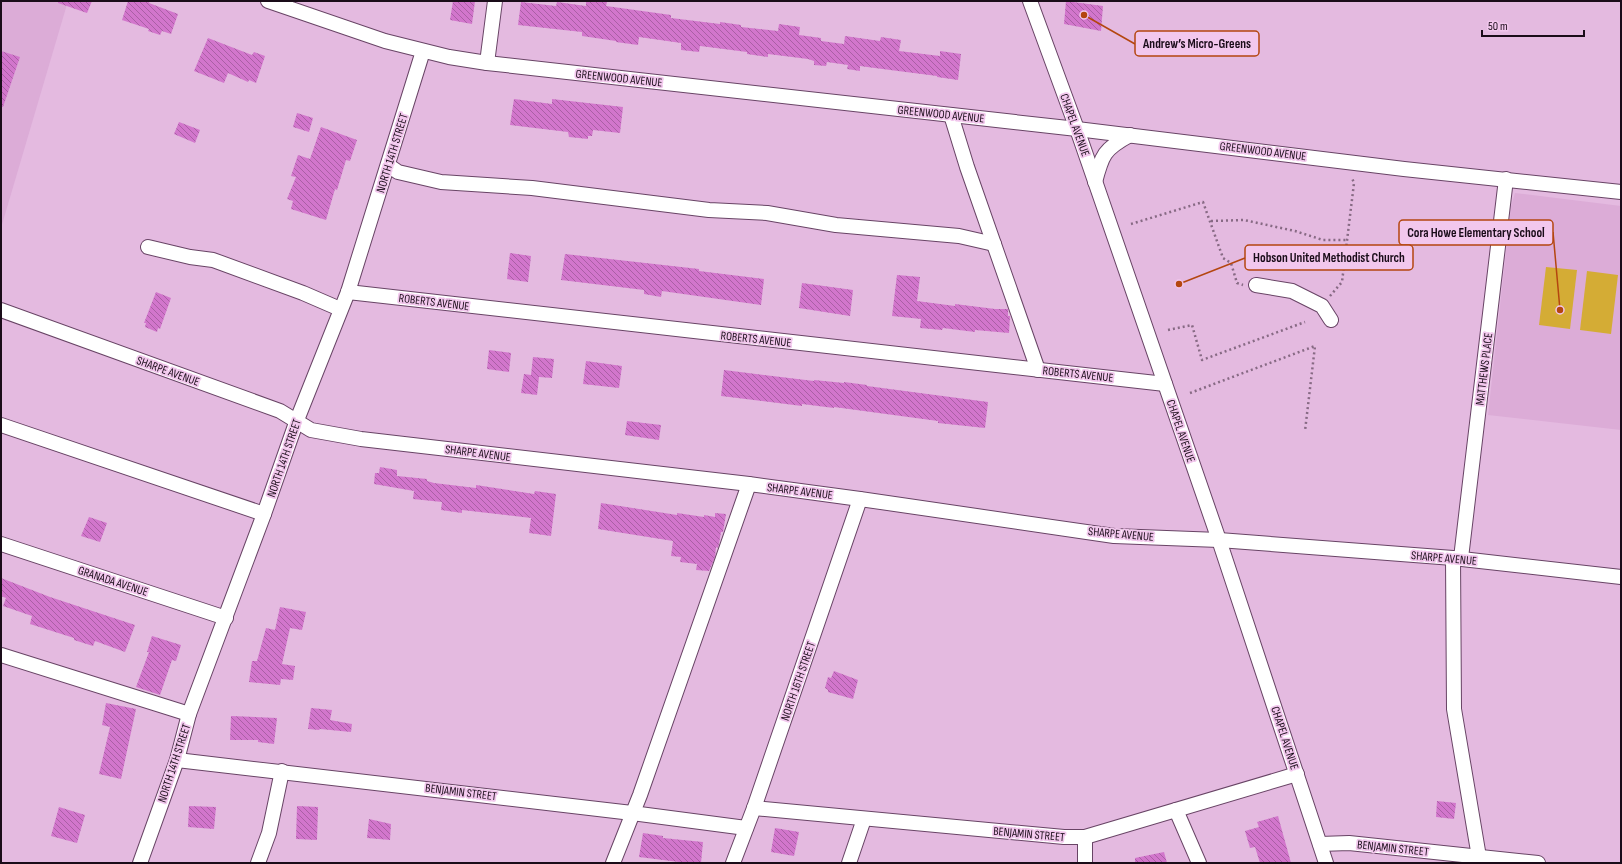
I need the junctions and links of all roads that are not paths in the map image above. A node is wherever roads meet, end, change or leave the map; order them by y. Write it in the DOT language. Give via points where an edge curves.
graph roads {
  1 [pos="268,1"];
  2 [pos="495,1"];
  3 [pos="1030,1"];
  4 [pos="423,51"];
  5 [pos="487,63"];
  6 [pos="950,115"];
  7 [pos="1077,129"];
  8 [pos="1130,135"];
  9 [pos="388,166"];
  10 [pos="1506,180"];
  11 [pos="1095,182"];
  12 [pos="1621,192"];
  13 [pos="994,244"];
  14 [pos="148,248"];
  15 [pos="1252,286"];
  16 [pos="348,292"];
  17 [pos="340,309"];
  18 [pos="1,310"];
  19 [pos="1331,320"];
  20 [pos="1038,370"];
  21 [pos="1165,384"];
  22 [pos="297,420"];
  23 [pos="1,425"];
  24 [pos="749,484"];
  25 [pos="860,499"];
  26 [pos="264,514"];
  27 [pos="1219,540"];
  28 [pos="1,544"];
  29 [pos="1457,558"];
  30 [pos="1621,577"];
  31 [pos="226,618"];
  32 [pos="1,656"];
  33 [pos="189,714"];
  34 [pos="176,760"];
  35 [pos="282,771"];
  36 [pos="1297,774"];
  37 [pos="754,808"];
  38 [pos="1176,810"];
  39 [pos="632,813"];
  40 [pos="864,819"];
  41 [pos="746,828"];
  42 [pos="1085,837"];
  43 [pos="1320,844"];
  44 [pos="1479,860"];
  45 [pos="140,863"];
  46 [pos="258,863"];
  47 [pos="613,863"];
  48 [pos="733,863"];
  49 [pos="849,863"];
  50 [pos="1085,863"];
  51 [pos="1199,863"];
  52 [pos="1326,863"];
  53 [pos="1538,863"];
  1 -- 4 [label="street, GREENWOOD AVENUE" via="385,41"];
  2 -- 5 [label="street"];
  3 -- 7 [label="street, CHAPEL AVENUE"];
  4 -- 5 [label="street, GREENWOOD AVENUE"];
  4 -- 9 [label="street, NORTH 14TH STREET"];
  5 -- 6 [label="street, GREENWOOD AVENUE"];
  6 -- 7 [label="street, GREENWOOD AVENUE"];
  6 -- 13 [label="street"];
  7 -- 8 [label="street, GREENWOOD AVENUE"];
  7 -- 11 [label="street, CHAPEL AVENUE"];
  8 -- 10 [label="street, GREENWOOD AVENUE"];
  8 -- 11 [label="street" via="1113,144 1106,152 1100,162"];
  9 -- 13 [label="street" via="398,172 441,182 532,188 708,210 767,213 836,225 959,236"];
  9 -- 16 [label="street, NORTH 14TH STREET"];
  10 -- 12 [label="street, GREENWOOD AVENUE"];
  10 -- 29 [label="street, MATTHEWS PLACE"];
  11 -- 21 [label="street, CHAPEL AVENUE"];
  13 -- 20 [label="street"];
  14 -- 17 [label="street" via="213,260"];
  15 -- 19 [label="street" via="1292,291 1322,306"];
  16 -- 17 [label="street, NORTH 14TH STREET"];
  16 -- 20 [label="street, ROBERTS AVENUE"];
  17 -- 22 [label="street, NORTH 14TH STREET"];
  18 -- 22 [label="street, SHARPE AVENUE" via="280,411"];
  20 -- 21 [label="street, ROBERTS AVENUE"];
  21 -- 27 [label="street, CHAPEL AVENUE"];
  22 -- 24 [label="street, SHARPE AVENUE" via="311,430 361,439"];
  22 -- 26 [label="street, NORTH 14TH STREET"];
  23 -- 26 [label="street"];
  24 -- 25 [label="street, SHARPE AVENUE"];
  24 -- 39 [label="street"];
  25 -- 27 [label="street, SHARPE AVENUE" via="1114,536"];
  25 -- 37 [label="street, NORTH 16TH STREET"];
  26 -- 31 [label="street, NORTH 14TH STREET"];
  27 -- 29 [label="street, SHARPE AVENUE"];
  27 -- 36 [label="street, CHAPEL AVENUE"];
  28 -- 31 [label="street, GRANADA AVENUE"];
  29 -- 30 [label="street, SHARPE AVENUE"];
  29 -- 44 [label="street, MATTHEWS PLACE" via="1454,709"];
  31 -- 33 [label="street, NORTH 14TH STREET"];
  32 -- 33 [label="street"];
  33 -- 34 [label="street, NORTH 14TH STREET"];
  34 -- 35 [label="street, BENJAMIN STREET"];
  34 -- 45 [label="street, NORTH 14TH STREET"];
  35 -- 39 [label="street, BENJAMIN STREET"];
  35 -- 46 [label="street" via="268,834"];
  36 -- 38 [label="street, BENJAMIN STREET"];
  36 -- 43 [label="street, CHAPEL AVENUE"];
  37 -- 40 [label="street, BENJAMIN STREET"];
  37 -- 41 [label="street, NORTH 16TH STREET"];
  38 -- 42 [label="street, BENJAMIN STREET"];
  38 -- 51 [label="street"];
  39 -- 41 [label="street, BENJAMIN STREET"];
  39 -- 47 [label="street"];
  40 -- 42 [label="street, BENJAMIN STREET"];
  40 -- 49 [label="street"];
  41 -- 48 [label="street, NORTH 16TH STREET"];
  42 -- 50 [label="street"];
  43 -- 44 [label="street, BENJAMIN STREET" via="1349,843"];
  43 -- 52 [label="street, CHAPEL AVENUE"];
  44 -- 53 [label="street, BENJAMIN STREET"];
}
